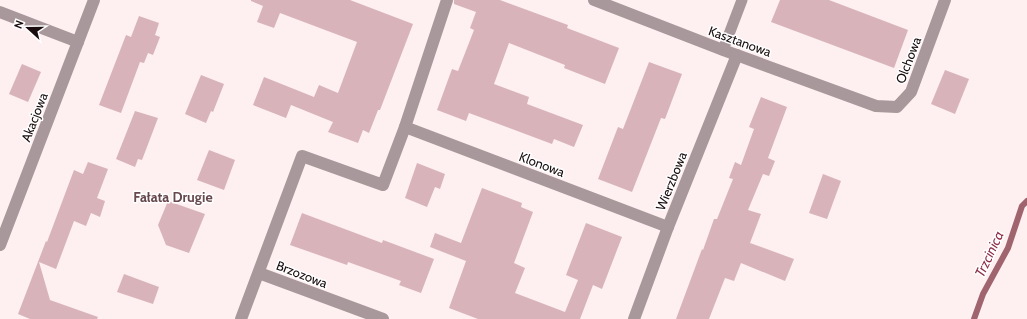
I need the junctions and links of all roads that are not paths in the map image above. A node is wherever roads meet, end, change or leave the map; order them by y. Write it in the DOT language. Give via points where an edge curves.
graph roads {
  1 [pos="94,0"];
  2 [pos="447,0"];
  3 [pos="594,0"];
  4 [pos="742,0"];
  5 [pos="946,0"];
  6 [pos="0,12"];
  7 [pos="78,42"];
  8 [pos="723,50"];
  9 [pos="737,55"];
  10 [pos="876,106"];
  11 [pos="405,127"];
  12 [pos="668,227"];
  13 [pos="0,244"];
  14 [pos="259,273"];
  15 [pos="241,319"];
  16 [pos="383,319"];
  17 [pos="634,319"];
  1 -- 7 [label="street, Akacjowa"];
  2 -- 11 [label="street"];
  3 -- 8 [label="street, Kasztanowa"];
  4 -- 8 [label="lane"];
  5 -- 10 [label="street, Olchowa" via="911,92 897,107"];
  6 -- 7 [label="street"];
  7 -- 13 [label="street, Akacjowa"];
  8 -- 9 [label="street, Kasztanowa"];
  9 -- 10 [label="street, Kasztanowa"];
  9 -- 12 [label="street, Wierzbowa"];
  11 -- 12 [label="street, Klonowa"];
  11 -- 14 [label="street" via="383,185 302,156"];
  12 -- 17 [label="street, Wierzbowa"];
  14 -- 15 [label="street, Brzozowa"];
  14 -- 16 [label="street, Brzozowa"];
}
